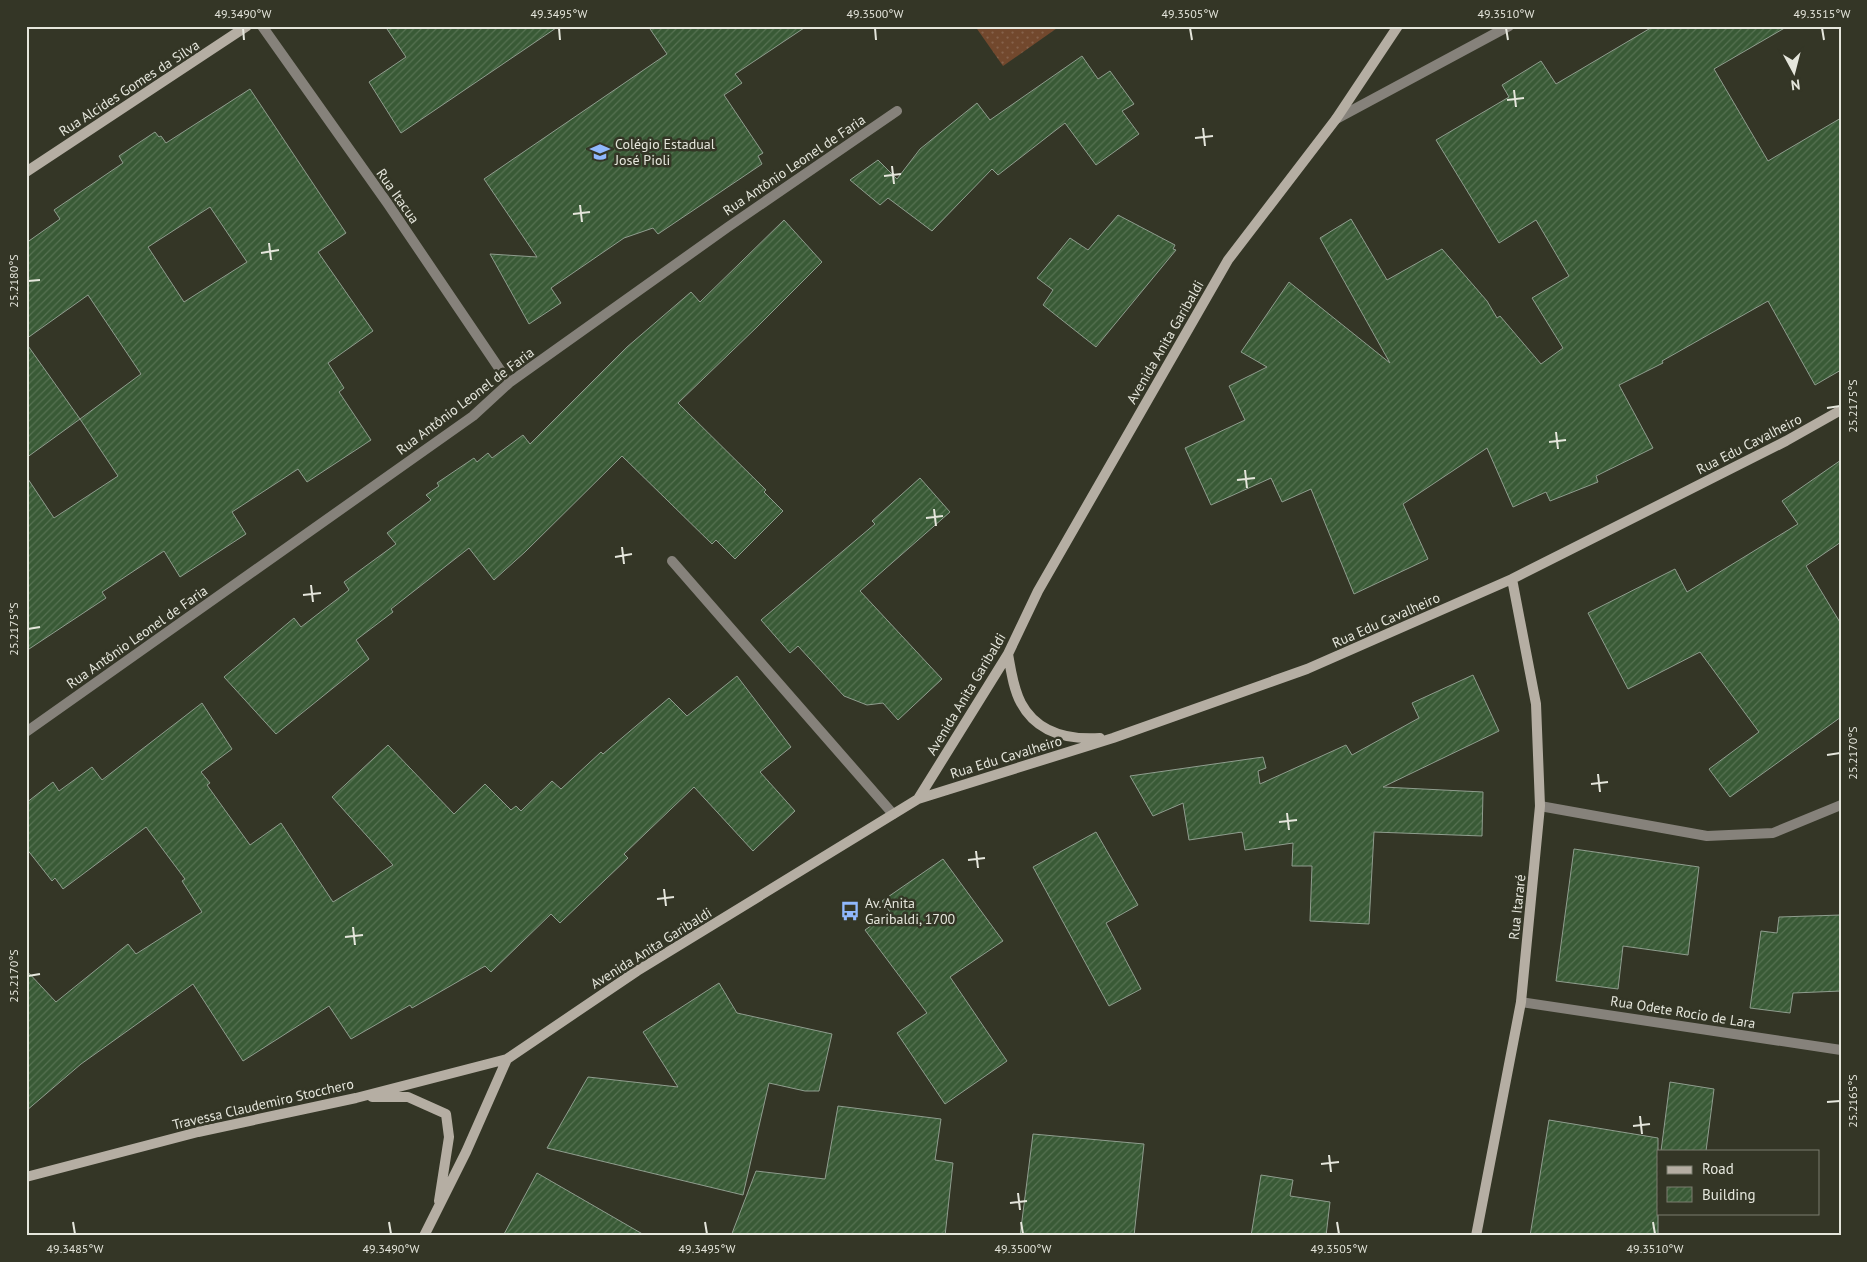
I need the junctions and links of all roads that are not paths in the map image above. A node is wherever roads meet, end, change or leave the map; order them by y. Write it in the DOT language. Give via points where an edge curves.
graph roads {
  1 [pos="248,26"];
  2 [pos="262,26"];
  3 [pos="1398,26"];
  4 [pos="1509,26"];
  5 [pos="898,111"];
  6 [pos="1336,119"];
  7 [pos="26,172"];
  8 [pos="509,383"];
  9 [pos="1841,410"];
  10 [pos="672,561"];
  11 [pos="1512,579"];
  12 [pos="1008,654"];
  13 [pos="26,732"];
  14 [pos="1113,738"];
  15 [pos="918,798"];
  16 [pos="1841,805"];
  17 [pos="1540,806"];
  18 [pos="893,814"];
  19 [pos="1521,1002"];
  20 [pos="1841,1050"];
  21 [pos="507,1059"];
  22 [pos="356,1098"];
  23 [pos="26,1177"];
  24 [pos="436,1214"];
  25 [pos="424,1236"];
  26 [pos="1476,1236"];
  1 -- 7 [label="street, Rua Alcides Gomes da Silva"];
  2 -- 8 [label="street, Rua Itacua"];
  3 -- 6 [label="street, Avenida Anita Garibaldi"];
  4 -- 6 [label="street"];
  5 -- 8 [label="street, Rua Antônio Leonel de Faria"];
  6 -- 12 [label="street, Avenida Anita Garibaldi" via="1228,260 1038,591"];
  8 -- 13 [label="street, Rua Antônio Leonel de Faria" via="473,416"];
  9 -- 11 [label="street, Rua Edu Cavalheiro"];
  10 -- 18 [label="street"];
  11 -- 14 [label="street, Rua Edu Cavalheiro" via="1307,670"];
  11 -- 17 [label="street, Rua Itararé" via="1536,704"];
  12 -- 14 [label="street" via="1021,703 1039,725 1076,738"];
  12 -- 15 [label="street, Avenida Anita Garibaldi"];
  14 -- 15 [label="street, Rua Edu Cavalheiro"];
  15 -- 18 [label="street, Avenida Anita Garibaldi"];
  16 -- 17 [label="street" via="1773,833 1707,836"];
  17 -- 19 [label="street, Rua Itararé"];
  18 -- 21 [label="street, Avenida Anita Garibaldi" via="637,971"];
  19 -- 20 [label="street, Rua Odete Rocio de Lara"];
  19 -- 26 [label="street, Rua Itararé"];
  21 -- 22 [label="street, Travessa Claudemiro Stocchero"];
  21 -- 24 [label="street"];
  22 -- 23 [label="street, Travessa Claudemiro Stocchero" via="198,1132"];
  22 -- 24 [label="street" via="408,1097 446,1114 449,1137"];
  24 -- 25 [label="street"];
}
